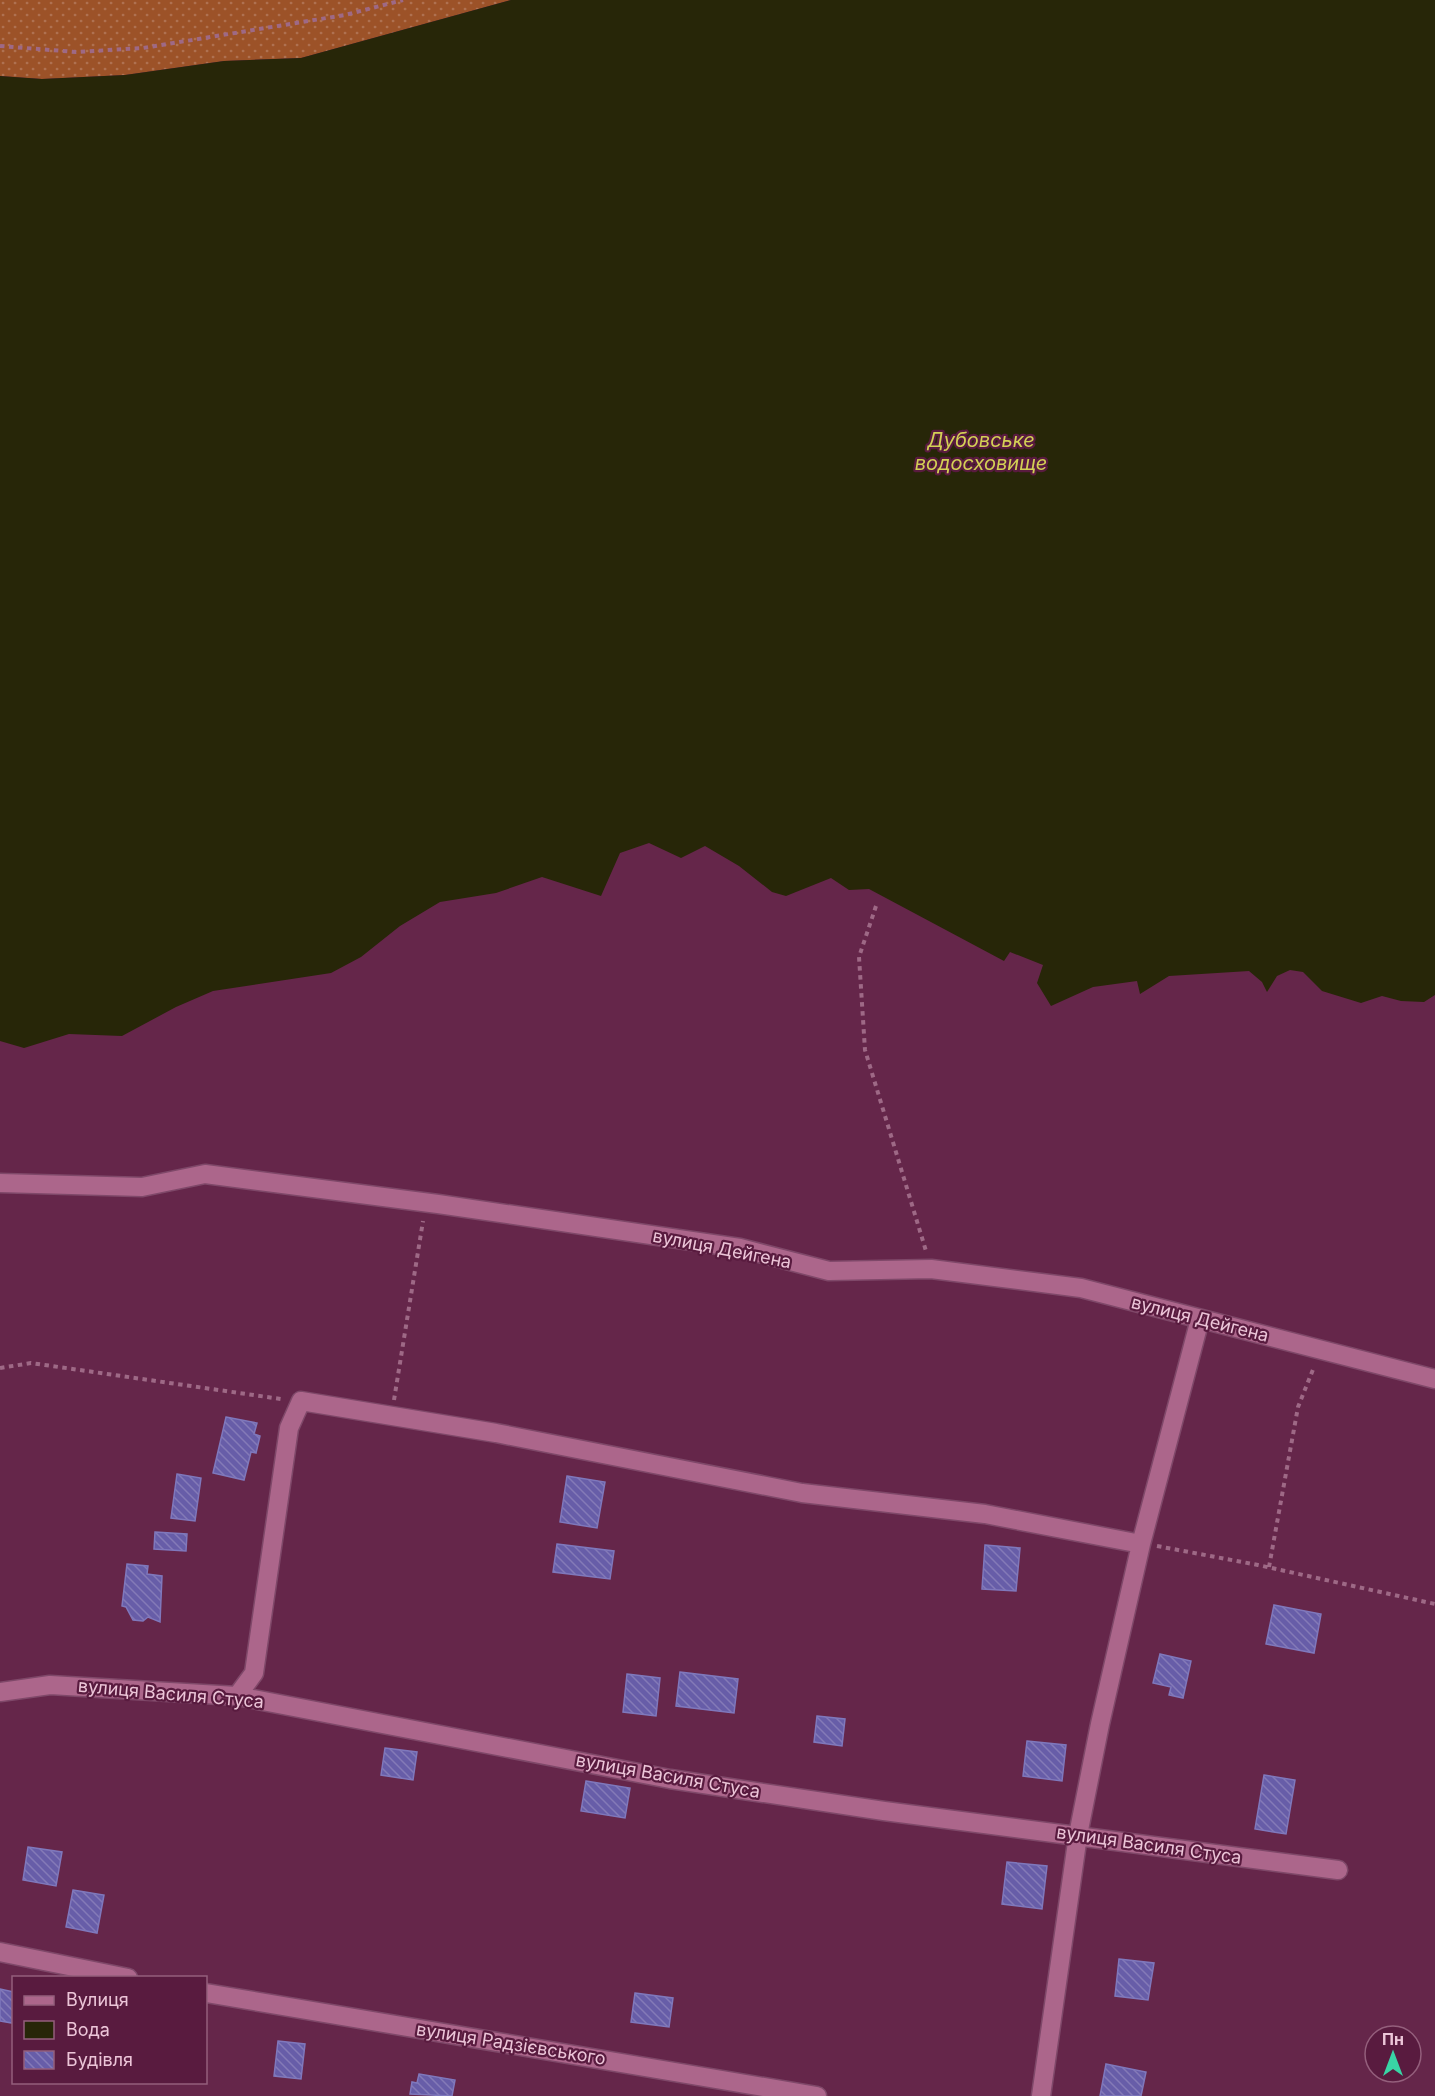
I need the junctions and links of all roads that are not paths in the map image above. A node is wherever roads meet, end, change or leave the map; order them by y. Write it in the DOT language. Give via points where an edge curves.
graph roads {
  1 [pos="0,1183"];
  2 [pos="1200,1319"];
  3 [pos="1435,1380"];
  4 [pos="1141,1544"];
  5 [pos="0,1692"];
  6 [pos="237,1696"];
  7 [pos="1078,1834"];
  8 [pos="1338,1870"];
  9 [pos="0,1952"];
  10 [pos="123,1976"];
  11 [pos="207,1993"];
  12 [pos="817,2096"];
  13 [pos="1041,2096"];
  1 -- 2 [label="street, вулиця Дейгена" via="142,1187 205,1174 740,1248 829,1271 931,1269 1081,1288"];
  2 -- 3 [label="street, вулиця Дейгена"];
  2 -- 4 [label="street"];
  4 -- 6 [label="street" via="985,1514 802,1492 301,1401 289,1428 254,1673"];
  4 -- 7 [label="street"];
  5 -- 6 [label="street, вулиця Василя Стуса" via="50,1685"];
  6 -- 7 [label="street, вулиця Василя Стуса" via="670,1779 884,1811"];
  7 -- 8 [label="street, вулиця Василя Стуса"];
  7 -- 13 [label="street"];
  9 -- 10 [label="street"];
  11 -- 12 [label="street, вулиця Радзієвського"];
}
